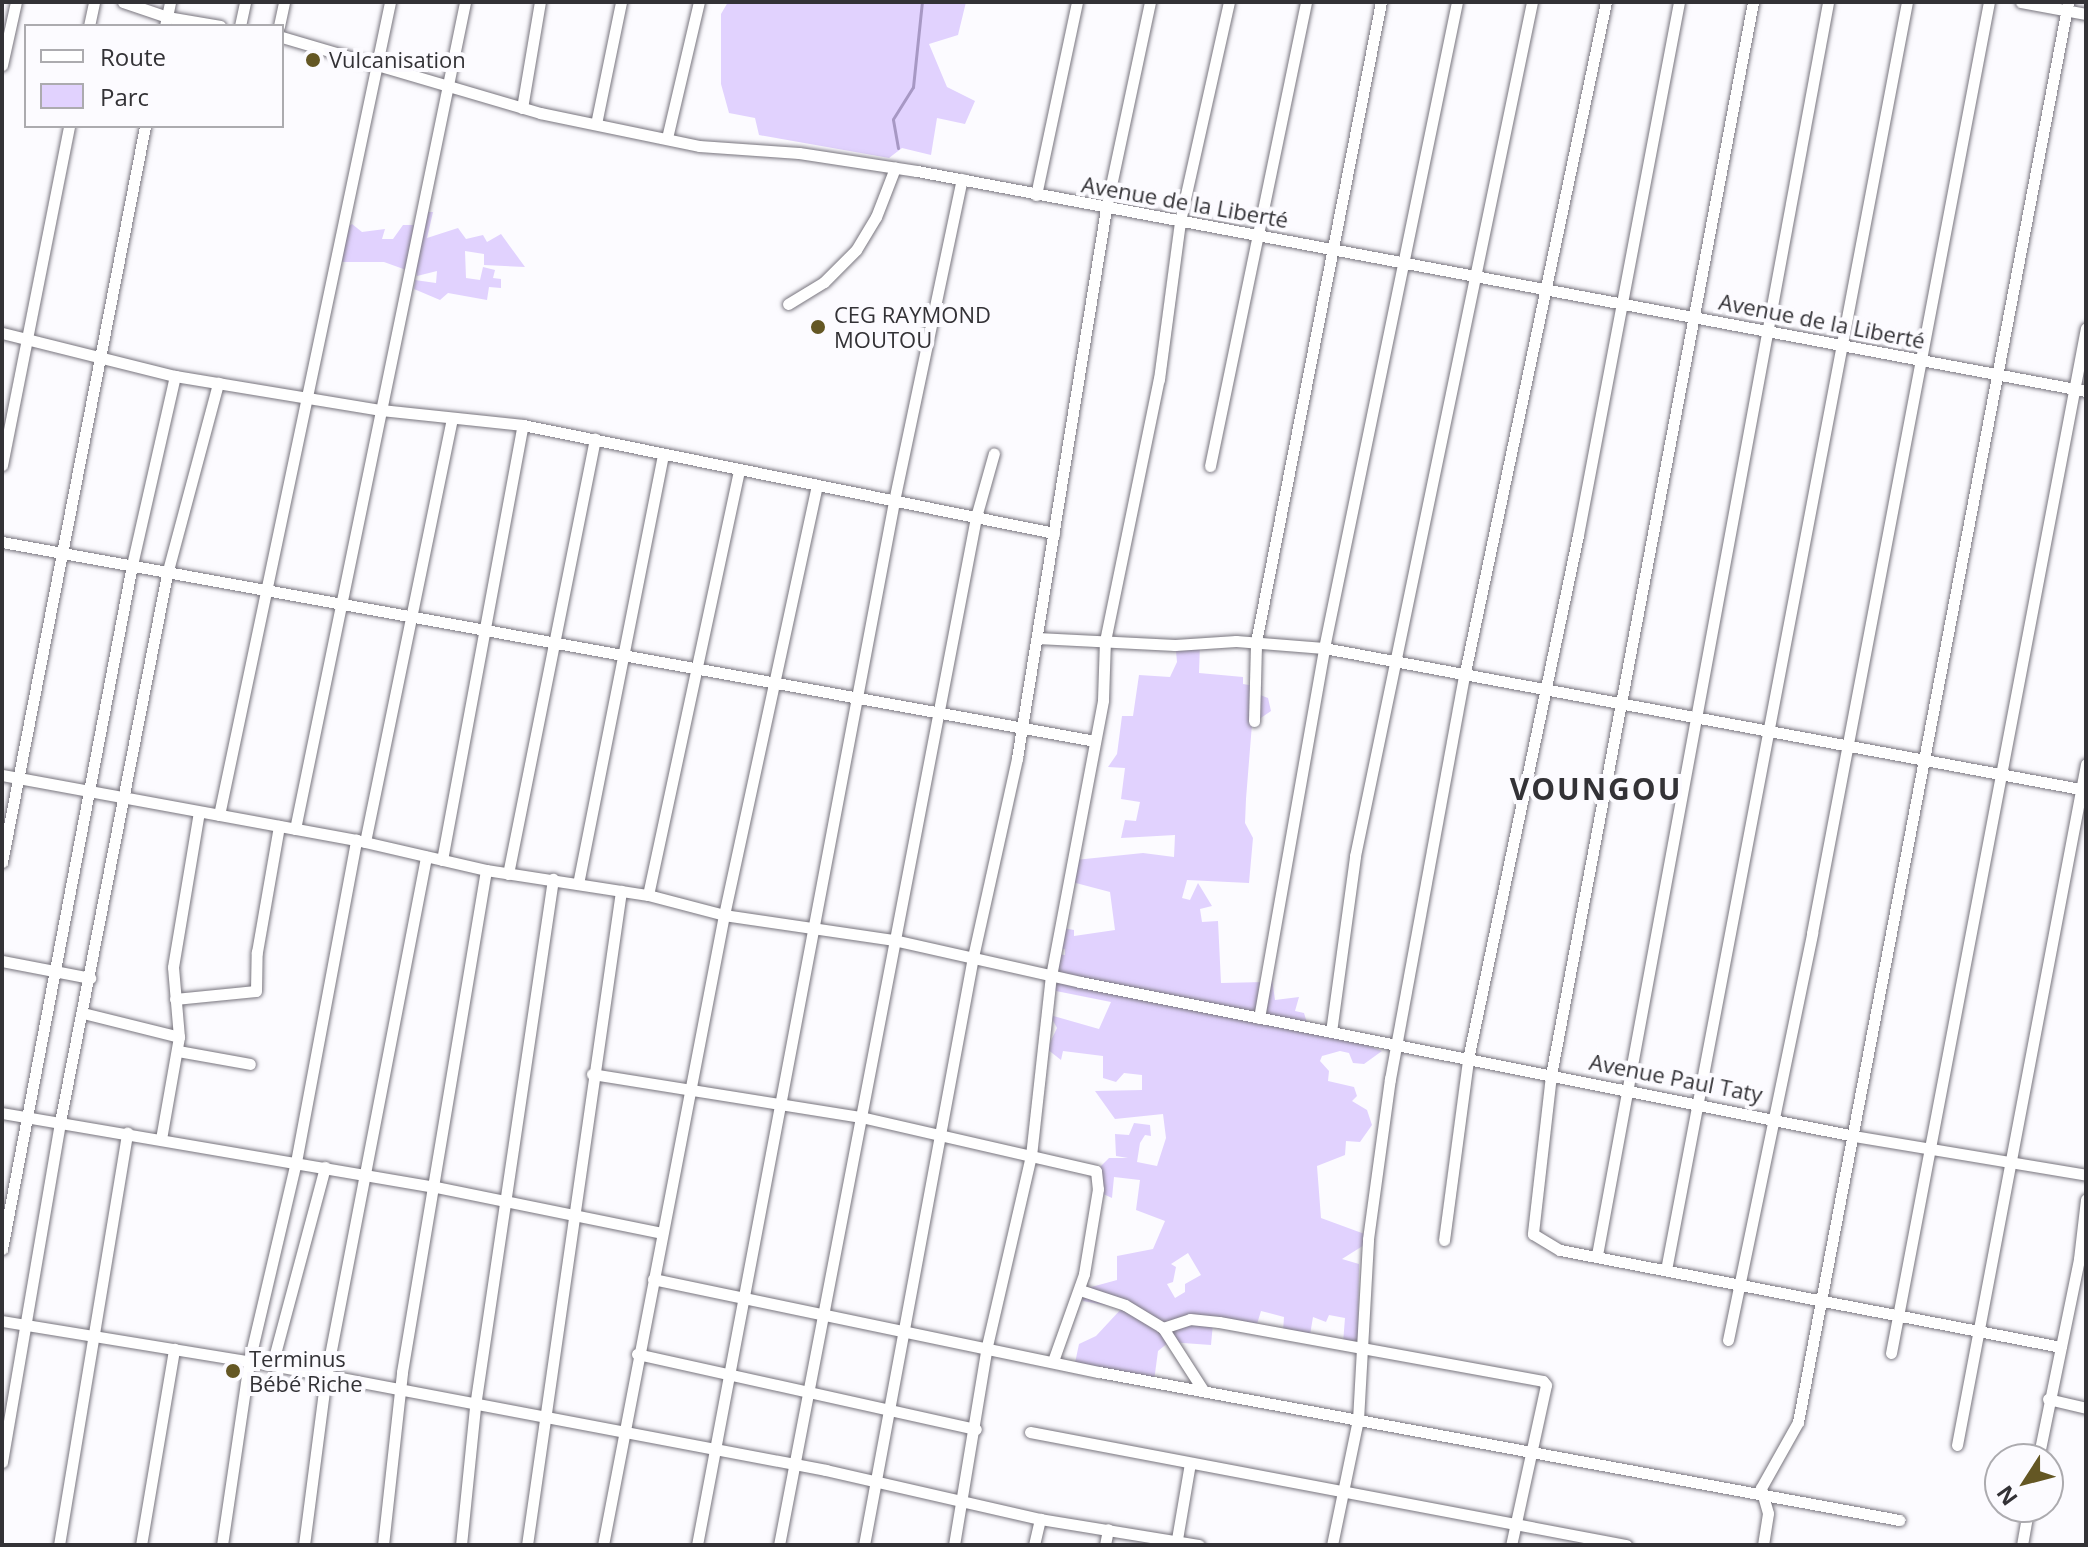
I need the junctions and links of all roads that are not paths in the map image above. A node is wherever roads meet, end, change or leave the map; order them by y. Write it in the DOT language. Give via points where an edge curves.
graph roads {
  1 [pos="16,2"];
  2 [pos="94,2"];
  3 [pos="123,2"];
  4 [pos="170,2"];
  5 [pos="245,2"];
  6 [pos="284,2"];
  7 [pos="390,2"];
  8 [pos="465,2"];
  9 [pos="540,2"];
  10 [pos="621,2"];
  11 [pos="699,2"];
  12 [pos="1077,2"];
  13 [pos="1150,2"];
  14 [pos="1229,2"];
  15 [pos="1306,2"];
  16 [pos="1381,2"];
  17 [pos="1457,2"];
  18 [pos="1532,2"];
  19 [pos="1606,2"];
  20 [pos="1679,2"];
  21 [pos="1753,2"];
  22 [pos="1828,2"];
  23 [pos="1907,2"];
  24 [pos="1989,2"];
  25 [pos="2021,2"];
  26 [pos="2067,6"];
  27 [pos="2086,14"];
  28 [pos="166,22"];
  29 [pos="89,24"];
  30 [pos="193,24"];
  31 [pos="240,24"];
  32 [pos="279,24"];
  33 [pos="284,38"];
  34 [pos="2,65"];
  35 [pos="379,66"];
  36 [pos="451,88"];
  37 [pos="522,108"];
  38 [pos="596,124"];
  39 [pos="69,128"];
  40 [pos="145,128"];
  41 [pos="667,138"];
  42 [pos="895,168"];
  43 [pos="962,179"];
  44 [pos="1036,195"];
  45 [pos="1106,209"];
  46 [pos="1180,221"];
  47 [pos="1259,234"];
  48 [pos="1331,247"];
  49 [pos="1404,260"];
  50 [pos="1473,275"];
  51 [pos="1548,289"];
  52 [pos="1623,302"];
  53 [pos="788,304"];
  54 [pos="1697,317"];
  55 [pos="2086,328"];
  56 [pos="1765,329"];
  57 [pos="2,333"];
  58 [pos="27,339"];
  59 [pos="1840,343"];
  60 [pos="97,357"];
  61 [pos="1919,359"];
  62 [pos="1999,374"];
  63 [pos="175,376"];
  64 [pos="218,383"];
  65 [pos="2080,390"];
  66 [pos="309,398"];
  67 [pos="381,410"];
  68 [pos="452,420"];
  69 [pos="523,425"];
  70 [pos="595,439"];
  71 [pos="994,453"];
  72 [pos="663,454"];
  73 [pos="2,465"];
  74 [pos="1210,466"];
  75 [pos="739,472"];
  76 [pos="816,488"];
  77 [pos="894,501"];
  78 [pos="976,517"];
  79 [pos="1054,533"];
  80 [pos="2,542"];
  81 [pos="59,553"];
  82 [pos="132,565"];
  83 [pos="167,574"];
  84 [pos="270,589"];
  85 [pos="339,604"];
  86 [pos="412,616"];
  87 [pos="484,629"];
  88 [pos="1037,638"];
  89 [pos="1105,641"];
  90 [pos="1256,642"];
  91 [pos="554,643"];
  92 [pos="1324,648"];
  93 [pos="624,656"];
  94 [pos="1396,663"];
  95 [pos="697,667"];
  96 [pos="1464,677"];
  97 [pos="775,684"];
  98 [pos="1545,692"];
  99 [pos="857,700"];
  100 [pos="1622,704"];
  101 [pos="941,714"];
  102 [pos="1695,717"];
  103 [pos="1254,721"];
  104 [pos="1022,730"];
  105 [pos="1770,731"];
  106 [pos="1095,741"];
  107 [pos="1847,745"];
  108 [pos="1927,760"];
  109 [pos="2086,764"];
  110 [pos="2,775"];
  111 [pos="2004,775"];
  112 [pos="17,777"];
  113 [pos="88,789"];
  114 [pos="2084,789"];
  115 [pos="124,798"];
  116 [pos="199,812"];
  117 [pos="219,815"];
  118 [pos="279,826"];
  119 [pos="295,829"];
  120 [pos="360,841"];
  121 [pos="426,857"];
  122 [pos="442,860"];
  123 [pos="2,862"];
  124 [pos="486,870"];
  125 [pos="508,874"];
  126 [pos="553,879"];
  127 [pos="578,884"];
  128 [pos="621,891"];
  129 [pos="648,895"];
  130 [pos="724,915"];
  131 [pos="815,927"];
  132 [pos="894,940"];
  133 [pos="973,957"];
  134 [pos="2,961"];
  135 [pos="55,970"];
  136 [pos="1051,976"];
  137 [pos="90,978"];
  138 [pos="175,999"];
  139 [pos="83,1013"];
  140 [pos="1259,1018"];
  141 [pos="1331,1032"];
  142 [pos="179,1037"];
  143 [pos="1399,1044"];
  144 [pos="178,1051"];
  145 [pos="1468,1059"];
  146 [pos="250,1064"];
  147 [pos="592,1074"];
  148 [pos="1551,1075"];
  149 [pos="1627,1088"];
  150 [pos="693,1089"];
  151 [pos="1696,1101"];
  152 [pos="778,1104"];
  153 [pos="2,1113"];
  154 [pos="861,1117"];
  155 [pos="1773,1117"];
  156 [pos="28,1118"];
  157 [pos="60,1122"];
  158 [pos="127,1133"];
  159 [pos="940,1133"];
  160 [pos="1854,1136"];
  161 [pos="161,1139"];
  162 [pos="1933,1148"];
  163 [pos="1031,1156"];
  164 [pos="296,1162"];
  165 [pos="2010,1163"];
  166 [pos="325,1167"];
  167 [pos="365,1175"];
  168 [pos="2086,1175"];
  169 [pos="431,1186"];
  170 [pos="2086,1199"];
  171 [pos="506,1201"];
  172 [pos="572,1214"];
  173 [pos="662,1233"];
  174 [pos="1444,1240"];
  175 [pos="2,1249"];
  176 [pos="1597,1255"];
  177 [pos="2083,1260"];
  178 [pos="1666,1270"];
  179 [pos="653,1279"];
  180 [pos="1738,1285"];
  181 [pos="1080,1290"];
  182 [pos="1820,1299"];
  183 [pos="743,1301"];
  184 [pos="823,1314"];
  185 [pos="1899,1315"];
  186 [pos="2,1321"];
  187 [pos="25,1325"];
  188 [pos="1163,1328"];
  189 [pos="1980,1329"];
  190 [pos="904,1331"];
  191 [pos="97,1335"];
  192 [pos="1728,1340"];
  193 [pos="987,1346"];
  194 [pos="1363,1347"];
  195 [pos="2061,1347"];
  196 [pos="174,1349"];
  197 [pos="1891,1353"];
  198 [pos="637,1354"];
  199 [pos="1053,1361"];
  200 [pos="249,1362"];
  201 [pos="272,1365"];
  202 [pos="726,1373"];
  203 [pos="326,1376"];
  204 [pos="807,1389"];
  205 [pos="1203,1390"];
  206 [pos="401,1392"];
  207 [pos="2048,1399"];
  208 [pos="475,1406"];
  209 [pos="888,1408"];
  210 [pos="2086,1408"];
  211 [pos="545,1417"];
  212 [pos="1358,1420"];
  213 [pos="976,1429"];
  214 [pos="621,1432"];
  215 [pos="1030,1432"];
  216 [pos="2041,1443"];
  217 [pos="1957,1445"];
  218 [pos="713,1450"];
  219 [pos="1529,1453"];
  220 [pos="2,1462"];
  221 [pos="1190,1463"];
  222 [pos="793,1464"];
  223 [pos="874,1484"];
  224 [pos="1344,1490"];
  225 [pos="1763,1497"];
  226 [pos="962,1503"];
  227 [pos="1040,1519"];
  228 [pos="1899,1520"];
  229 [pos="2026,1523"];
  230 [pos="1515,1526"];
  231 [pos="1108,1529"];
  232 [pos="1176,1543"];
  233 [pos="59,1545"];
  234 [pos="141,1545"];
  235 [pos="222,1545"];
  236 [pos="304,1545"];
  237 [pos="383,1545"];
  238 [pos="461,1545"];
  239 [pos="527,1545"];
  240 [pos="603,1545"];
  241 [pos="697,1545"];
  242 [pos="779,1545"];
  243 [pos="864,1545"];
  244 [pos="954,1545"];
  245 [pos="1034,1545"];
  246 [pos="1105,1545"];
  247 [pos="1199,1545"];
  248 [pos="1332,1545"];
  249 [pos="1511,1545"];
  250 [pos="1626,1545"];
  251 [pos="1763,1545"];
  252 [pos="2022,1545"];
  1 -- 34 [label="street"];
  2 -- 29 [label="street"];
  3 -- 28 [label="street"];
  4 -- 28 [label="street"];
  5 -- 31 [label="street"];
  6 -- 32 [label="street"];
  7 -- 35 [label="street"];
  8 -- 36 [label="street"];
  9 -- 37 [label="street"];
  10 -- 38 [label="street"];
  11 -- 41 [label="street"];
  12 -- 44 [label="street"];
  13 -- 45 [label="street"];
  14 -- 46 [label="street"];
  15 -- 47 [label="street"];
  16 -- 48 [label="street"];
  17 -- 49 [label="street"];
  18 -- 50 [label="street"];
  19 -- 51 [label="street"];
  20 -- 52 [label="street"];
  21 -- 54 [label="street"];
  22 -- 56 [label="street"];
  23 -- 59 [label="street"];
  24 -- 61 [label="street"];
  25 -- 26 [label="street"];
  26 -- 27 [label="street"];
  26 -- 62 [label="street"];
  28 -- 30 [label="street"];
  33 -- 35 [label="street, Avenue de la Liberté"];
  35 -- 36 [label="street, Avenue de la Liberté"];
  35 -- 66 [label="street"];
  36 -- 37 [label="street, Avenue de la Liberté"];
  36 -- 67 [label="street"];
  37 -- 38 [label="street, Avenue de la Liberté"];
  38 -- 41 [label="street, Avenue de la Liberté"];
  39 -- 58 [label="street"];
  40 -- 60 [label="street"];
  41 -- 42 [label="street, Avenue de la Liberté" via="725,151 799,153"];
  42 -- 43 [label="street, Avenue de la Liberté"];
  42 -- 53 [label="street" via="856,250 824,282"];
  43 -- 44 [label="street, Avenue de la Liberté"];
  43 -- 77 [label="street"];
  44 -- 45 [label="street, Avenue de la Liberté"];
  45 -- 46 [label="street, Avenue de la Liberté"];
  45 -- 79 [label="street"];
  46 -- 47 [label="street, Avenue de la Liberté"];
  46 -- 89 [label="street" via="1159,379"];
  47 -- 48 [label="street, Avenue de la Liberté"];
  47 -- 74 [label="street"];
  48 -- 49 [label="street, Avenue de la Liberté"];
  48 -- 90 [label="street"];
  49 -- 50 [label="street, Avenue de la Liberté"];
  49 -- 92 [label="street"];
  50 -- 51 [label="street, Avenue de la Liberté"];
  50 -- 94 [label="street"];
  51 -- 52 [label="street, Avenue de la Liberté"];
  51 -- 96 [label="street"];
  52 -- 54 [label="street, Avenue de la Liberté"];
  52 -- 98 [label="street"];
  54 -- 56 [label="street, Avenue de la Liberté"];
  54 -- 100 [label="street"];
  55 -- 65 [label="street"];
  56 -- 59 [label="street, Avenue de la Liberté"];
  56 -- 102 [label="street"];
  57 -- 58 [label="street"];
  58 -- 60 [label="street"];
  58 -- 73 [label="street"];
  59 -- 61 [label="street, Avenue de la Liberté"];
  59 -- 105 [label="street"];
  60 -- 63 [label="street"];
  60 -- 81 [label="street"];
  61 -- 62 [label="street, Avenue de la Liberté"];
  61 -- 107 [label="street"];
  62 -- 65 [label="street, Avenue de la Liberté"];
  62 -- 108 [label="street"];
  63 -- 64 [label="street"];
  63 -- 82 [label="street"];
  64 -- 66 [label="street"];
  64 -- 83 [label="street"];
  65 -- 111 [label="street"];
  66 -- 67 [label="street"];
  66 -- 84 [label="street"];
  67 -- 68 [label="street"];
  67 -- 85 [label="street"];
  68 -- 69 [label="street"];
  68 -- 86 [label="street"];
  69 -- 70 [label="street"];
  69 -- 87 [label="street"];
  70 -- 72 [label="street"];
  70 -- 91 [label="street"];
  71 -- 78 [label="street"];
  72 -- 75 [label="street"];
  72 -- 93 [label="street"];
  75 -- 76 [label="street"];
  75 -- 95 [label="street"];
  76 -- 77 [label="street"];
  76 -- 97 [label="street"];
  77 -- 78 [label="street"];
  77 -- 99 [label="street"];
  78 -- 79 [label="street"];
  78 -- 101 [label="street"];
  79 -- 88 [label="street"];
  80 -- 81 [label="street"];
  81 -- 82 [label="street"];
  81 -- 112 [label="street"];
  82 -- 83 [label="street"];
  82 -- 113 [label="street"];
  83 -- 84 [label="street"];
  83 -- 115 [label="street"];
  84 -- 85 [label="street"];
  84 -- 117 [label="street"];
  85 -- 86 [label="street"];
  85 -- 119 [label="street"];
  86 -- 87 [label="street"];
  86 -- 120 [label="street"];
  87 -- 91 [label="street"];
  87 -- 122 [label="street"];
  88 -- 89 [label="street"];
  88 -- 104 [label="street"];
  89 -- 90 [label="street"];
  89 -- 106 [label="street"];
  90 -- 92 [label="street"];
  90 -- 103 [label="street"];
  91 -- 93 [label="street"];
  91 -- 125 [label="street"];
  92 -- 94 [label="street"];
  92 -- 140 [label="street"];
  93 -- 95 [label="street"];
  93 -- 127 [label="street"];
  94 -- 96 [label="street"];
  94 -- 141 [label="street" via="1355,856"];
  95 -- 97 [label="street"];
  95 -- 129 [label="street"];
  96 -- 98 [label="street"];
  96 -- 143 [label="street"];
  97 -- 99 [label="street"];
  97 -- 130 [label="street"];
  98 -- 100 [label="street"];
  98 -- 145 [label="street"];
  99 -- 101 [label="street"];
  99 -- 131 [label="street"];
  100 -- 102 [label="street"];
  100 -- 148 [label="street"];
  101 -- 104 [label="street"];
  101 -- 132 [label="street"];
  102 -- 105 [label="street"];
  102 -- 149 [label="street"];
  104 -- 106 [label="street"];
  104 -- 133 [label="street"];
  105 -- 107 [label="street"];
  105 -- 151 [label="street"];
  106 -- 136 [label="street" via="1069,904"];
  107 -- 108 [label="street"];
  107 -- 155 [label="street"];
  108 -- 111 [label="street"];
  108 -- 160 [label="street"];
  109 -- 114 [label="street"];
  110 -- 112 [label="street, Avenue Paul Taty"];
  111 -- 114 [label="street"];
  111 -- 162 [label="street"];
  112 -- 113 [label="street, Avenue Paul Taty"];
  112 -- 123 [label="street"];
  113 -- 115 [label="street, Avenue Paul Taty"];
  113 -- 135 [label="street"];
  114 -- 165 [label="street"];
  115 -- 116 [label="street, Avenue Paul Taty"];
  115 -- 137 [label="street"];
  116 -- 117 [label="street, Avenue Paul Taty"];
  116 -- 138 [label="street" via="173,967"];
  117 -- 118 [label="street, Avenue Paul Taty"];
  118 -- 119 [label="street, Avenue Paul Taty"];
  118 -- 138 [label="street" via="257,952 256,991"];
  119 -- 120 [label="street, Avenue Paul Taty"];
  120 -- 121 [label="street, Avenue Paul Taty"];
  120 -- 164 [label="street"];
  121 -- 122 [label="street, Avenue Paul Taty"];
  121 -- 167 [label="street"];
  122 -- 124 [label="street, Avenue Paul Taty"];
  124 -- 125 [label="street, Avenue Paul Taty"];
  124 -- 169 [label="street"];
  125 -- 126 [label="street, Avenue Paul Taty"];
  126 -- 127 [label="street, Avenue Paul Taty"];
  126 -- 171 [label="street"];
  127 -- 128 [label="street, Avenue Paul Taty"];
  128 -- 129 [label="street, Avenue Paul Taty"];
  128 -- 147 [label="street"];
  129 -- 130 [label="street, Avenue Paul Taty"];
  130 -- 131 [label="street, Avenue Paul Taty"];
  130 -- 150 [label="street"];
  131 -- 132 [label="street, Avenue Paul Taty"];
  131 -- 152 [label="street"];
  132 -- 133 [label="street, Avenue Paul Taty"];
  132 -- 154 [label="street"];
  133 -- 136 [label="street, Avenue Paul Taty"];
  133 -- 159 [label="street"];
  134 -- 135 [label="street"];
  135 -- 137 [label="street"];
  135 -- 156 [label="street"];
  136 -- 140 [label="street, Avenue Paul Taty"];
  136 -- 163 [label="street"];
  137 -- 139 [label="street"];
  138 -- 142 [label="street"];
  139 -- 142 [label="street"];
  139 -- 157 [label="street"];
  140 -- 141 [label="street, Avenue Paul Taty"];
  141 -- 143 [label="street, Avenue Paul Taty"];
  142 -- 144 [label="street"];
  143 -- 145 [label="street, Avenue Paul Taty"];
  143 -- 194 [label="street" via="1368,1239"];
  144 -- 146 [label="street"];
  144 -- 161 [label="street"];
  145 -- 148 [label="street, Avenue Paul Taty"];
  145 -- 174 [label="street"];
  147 -- 150 [label="street"];
  147 -- 172 [label="street"];
  148 -- 149 [label="street, Avenue Paul Taty"];
  148 -- 176 [label="street" via="1533,1234 1560,1250"];
  149 -- 151 [label="street, Avenue Paul Taty"];
  149 -- 176 [label="street"];
  150 -- 152 [label="street"];
  150 -- 173 [label="street"];
  151 -- 155 [label="street, Avenue Paul Taty"];
  151 -- 178 [label="street"];
  152 -- 154 [label="street"];
  152 -- 183 [label="street"];
  153 -- 156 [label="street"];
  154 -- 159 [label="street"];
  154 -- 184 [label="street"];
  155 -- 160 [label="street, Avenue Paul Taty"];
  155 -- 180 [label="street"];
  156 -- 157 [label="street"];
  156 -- 175 [label="street"];
  157 -- 158 [label="street"];
  157 -- 187 [label="street"];
  158 -- 161 [label="street"];
  158 -- 191 [label="street"];
  159 -- 163 [label="street"];
  159 -- 190 [label="street"];
  160 -- 162 [label="street, Avenue Paul Taty"];
  160 -- 182 [label="street"];
  161 -- 164 [label="street"];
  162 -- 165 [label="street, Avenue Paul Taty"];
  162 -- 185 [label="street"];
  163 -- 181 [label="street" via="1091,1168 1099,1175"];
  163 -- 193 [label="street"];
  164 -- 166 [label="street"];
  164 -- 200 [label="street"];
  165 -- 168 [label="street, Avenue Paul Taty"];
  165 -- 189 [label="street"];
  166 -- 167 [label="street"];
  166 -- 201 [label="street"];
  167 -- 169 [label="street"];
  167 -- 203 [label="street"];
  169 -- 171 [label="street"];
  169 -- 206 [label="street"];
  170 -- 177 [label="street"];
  171 -- 172 [label="street"];
  171 -- 208 [label="street"];
  172 -- 173 [label="street"];
  172 -- 211 [label="street"];
  173 -- 179 [label="street"];
  176 -- 178 [label="street"];
  177 -- 195 [label="street"];
  178 -- 180 [label="street"];
  179 -- 183 [label="street"];
  179 -- 198 [label="street"];
  180 -- 182 [label="street"];
  180 -- 192 [label="street"];
  181 -- 188 [label="street" via="1125,1305"];
  181 -- 199 [label="street"];
  182 -- 185 [label="street"];
  182 -- 225 [label="street" via="1798,1422 1761,1488"];
  183 -- 184 [label="street"];
  183 -- 202 [label="street"];
  184 -- 190 [label="street"];
  184 -- 204 [label="street"];
  185 -- 189 [label="street"];
  185 -- 197 [label="street"];
  186 -- 187 [label="street"];
  187 -- 191 [label="street"];
  187 -- 220 [label="street"];
  188 -- 194 [label="street" via="1190,1319"];
  188 -- 205 [label="street"];
  189 -- 195 [label="street"];
  189 -- 217 [label="street"];
  190 -- 193 [label="street"];
  190 -- 209 [label="street"];
  191 -- 196 [label="street"];
  191 -- 233 [label="street"];
  193 -- 199 [label="street"];
  193 -- 213 [label="street"];
  194 -- 212 [label="street"];
  194 -- 219 [label="street" via="1543,1381"];
  195 -- 207 [label="street"];
  196 -- 200 [label="street"];
  196 -- 234 [label="street"];
  198 -- 202 [label="street"];
  198 -- 214 [label="street"];
  199 -- 205 [label="street"];
  200 -- 201 [label="street"];
  200 -- 235 [label="street"];
  201 -- 203 [label="street"];
  202 -- 204 [label="street"];
  202 -- 218 [label="street"];
  203 -- 206 [label="street"];
  203 -- 236 [label="street"];
  204 -- 209 [label="street"];
  204 -- 222 [label="street"];
  205 -- 212 [label="street"];
  206 -- 208 [label="street"];
  206 -- 237 [label="street"];
  207 -- 210 [label="street"];
  207 -- 216 [label="street"];
  208 -- 211 [label="street"];
  208 -- 238 [label="street"];
  209 -- 213 [label="street"];
  209 -- 223 [label="street"];
  211 -- 214 [label="street"];
  211 -- 239 [label="street"];
  212 -- 219 [label="street"];
  212 -- 224 [label="street"];
  213 -- 226 [label="street"];
  214 -- 218 [label="street"];
  214 -- 240 [label="street"];
  215 -- 221 [label="street"];
  218 -- 222 [label="street"];
  218 -- 241 [label="street"];
  219 -- 225 [label="street"];
  219 -- 230 [label="street"];
  221 -- 224 [label="street"];
  221 -- 232 [label="street"];
  222 -- 223 [label="street"];
  222 -- 242 [label="street"];
  223 -- 226 [label="street"];
  223 -- 243 [label="street"];
  224 -- 230 [label="street"];
  224 -- 248 [label="street"];
  225 -- 228 [label="street"];
  225 -- 251 [label="street"];
  226 -- 227 [label="street"];
  226 -- 244 [label="street"];
  227 -- 231 [label="street"];
  227 -- 245 [label="street"];
  229 -- 252 [label="street"];
  230 -- 249 [label="street"];
  230 -- 250 [label="street"];
  231 -- 232 [label="street"];
  231 -- 246 [label="street"];
  232 -- 247 [label="street"];
}
